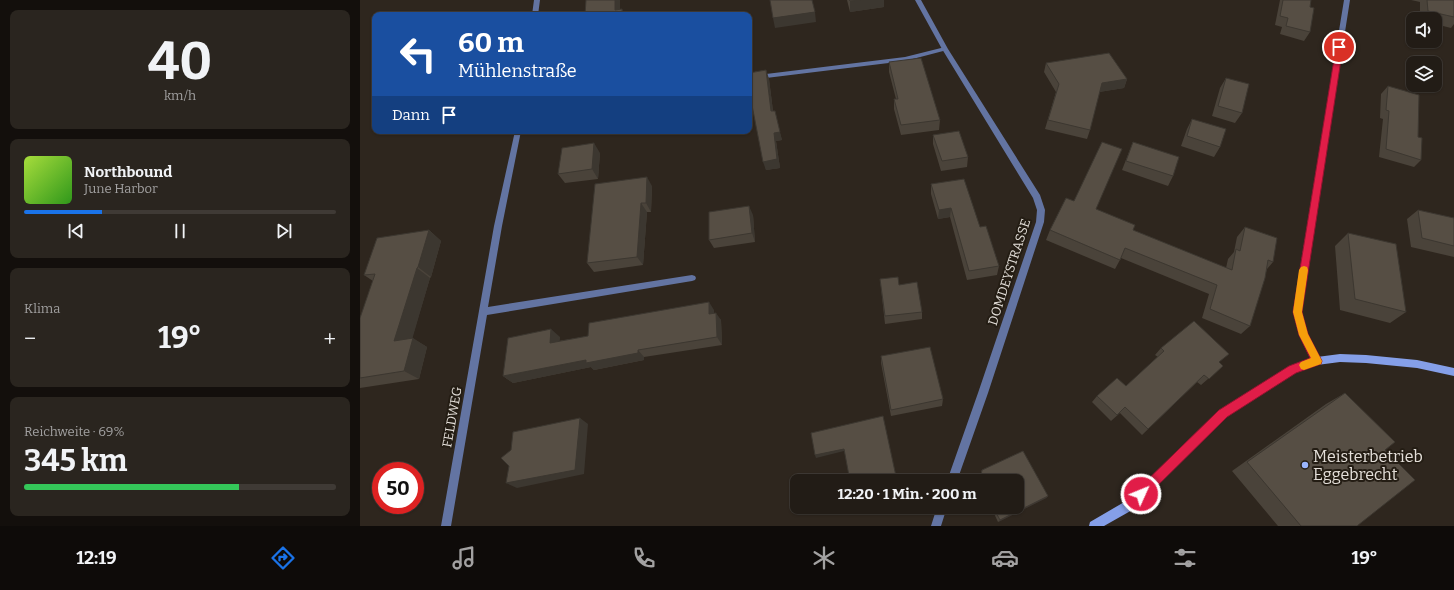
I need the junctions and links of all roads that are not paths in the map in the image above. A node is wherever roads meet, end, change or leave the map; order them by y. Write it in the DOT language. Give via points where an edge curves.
graph roads {
  1 [pos="537,0"];
  2 [pos="918,0"];
  3 [pos="1347,0"];
  4 [pos="535,12"];
  5 [pos="945,49"];
  6 [pos="752,78"];
  7 [pos="517,134"];
  8 [pos="692,278"];
  9 [pos="483,312"];
  10 [pos="1317,361"];
  11 [pos="1454,372"];
  12 [pos="954,474"];
  13 [pos="940,514"];
  14 [pos="446,526"];
  15 [pos="936,526"];
  16 [pos="1094,526"];
  1 -- 4 [label="street"];
  2 -- 5 [label="street, DOMDEYSTRASSE"];
  3 -- 10 [label="street" via="1297,312 1304,335"];
  5 -- 6 [label="street" via="905,59"];
  5 -- 12 [label="street, DOMDEYSTRASSE" via="1037,197 1041,210 1033,244"];
  7 -- 9 [label="street, FELDWEG"];
  8 -- 9 [label="street"];
  9 -- 14 [label="street, FELDWEG"];
  10 -- 11 [label="main road" via="1340,358 1366,359 1417,364"];
  10 -- 16 [label="main road" via="1293,369 1223,414 1130,505"];
  13 -- 15 [label="street"];
}
